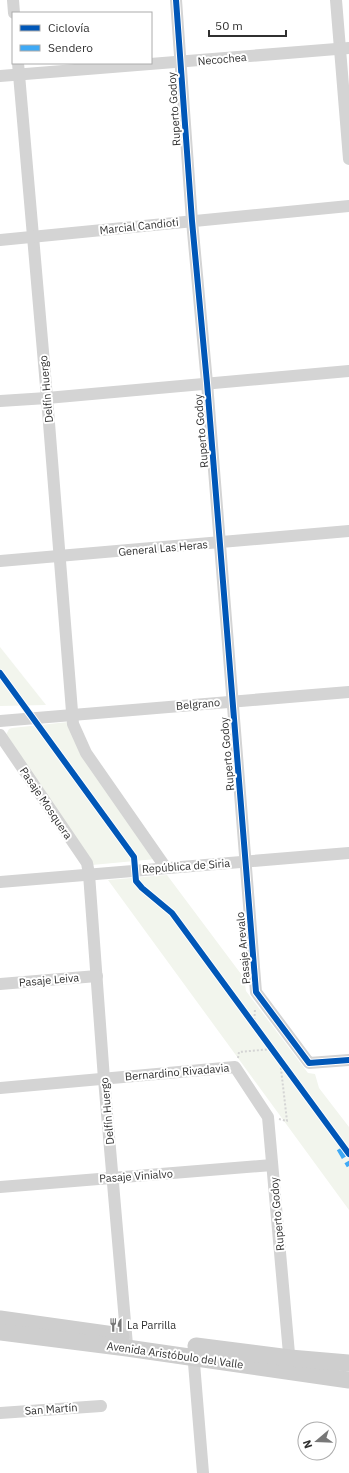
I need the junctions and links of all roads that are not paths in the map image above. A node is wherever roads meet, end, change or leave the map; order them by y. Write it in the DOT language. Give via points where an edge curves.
graph roads {
  1 [pos="13,0"];
  2 [pos="176,0"];
  3 [pos="336,0"];
  4 [pos="14,12"];
  5 [pos="344,48"];
  6 [pos="181,62"];
  7 [pos="152,63"];
  8 [pos="135,64"];
  9 [pos="19,69"];
  10 [pos="0,76"];
  11 [pos="349,159"];
  12 [pos="349,206"];
  13 [pos="192,221"];
  14 [pos="33,237"];
  15 [pos="0,240"];
  16 [pos="349,371"];
  17 [pos="207,383"];
  18 [pos="47,398"];
  19 [pos="0,401"];
  20 [pos="349,531"];
  21 [pos="220,542"];
  22 [pos="60,556"];
  23 [pos="0,561"];
  24 [pos="349,692"];
  25 [pos="233,701"];
  26 [pos="72,716"];
  27 [pos="0,721"];
  28 [pos="0,734"];
  29 [pos="349,853"];
  30 [pos="246,861"];
  31 [pos="166,868"];
  32 [pos="89,874"];
  33 [pos="0,882"];
  34 [pos="97,976"];
  35 [pos="0,984"];
  36 [pos="349,1060"];
  37 [pos="235,1067"];
  38 [pos="104,1079"];
  39 [pos="0,1088"];
  40 [pos="272,1165"];
  41 [pos="112,1177"];
  42 [pos="0,1187"];
  43 [pos="0,1319"];
  44 [pos="0,1332"];
  45 [pos="126,1342"];
  46 [pos="193,1352"];
  47 [pos="349,1363"];
  48 [pos="290,1365"];
  49 [pos="349,1380"];
  50 [pos="101,1406"];
  51 [pos="0,1413"];
  52 [pos="203,1473"];
  1 -- 4 [label="street"];
  2 -- 6 [label="street, Ruperto Godoy"];
  3 -- 5 [label="street"];
  5 -- 6 [label="street, Necochea"];
  5 -- 11 [label="street"];
  6 -- 7 [label="street, Necochea"];
  6 -- 13 [label="street, Ruperto Godoy"];
  8 -- 9 [label="street, Necochea"];
  9 -- 10 [label="street, Necochea"];
  9 -- 14 [label="street, Delfín Huergo"];
  12 -- 13 [label="street, Marcial Candioti"];
  13 -- 14 [label="street, Marcial Candioti"];
  13 -- 17 [label="street, Ruperto Godoy"];
  14 -- 15 [label="street, Marcial Candioti"];
  14 -- 18 [label="street, Delfín Huergo"];
  16 -- 17 [label="street"];
  17 -- 18 [label="street"];
  17 -- 21 [label="street, Ruperto Godoy"];
  18 -- 19 [label="street"];
  18 -- 22 [label="street, Delfín Huergo"];
  20 -- 21 [label="street, General Las Heras"];
  21 -- 22 [label="street, General Las Heras"];
  21 -- 25 [label="street, Ruperto Godoy"];
  22 -- 23 [label="street, General Las Heras"];
  22 -- 26 [label="street, Delfín Huergo"];
  24 -- 25 [label="street, Belgrano"];
  25 -- 26 [label="street, Belgrano"];
  25 -- 30 [label="street, Ruperto Godoy"];
  26 -- 27 [label="street, Belgrano"];
  26 -- 31 [label="street" via="86,753"];
  28 -- 32 [label="street, Pasaje Mosquera" via="86,863"];
  29 -- 30 [label="street, República de Siria"];
  30 -- 31 [label="street, República de Siria"];
  30 -- 36 [label="street, Pasaje Arevalo" via="256,992 309,1064"];
  31 -- 32 [label="street, República de Siria"];
  32 -- 33 [label="street, República de Siria"];
  32 -- 34 [label="street, Delfín Huergo"];
  34 -- 35 [label="street, Pasaje Leiva"];
  34 -- 38 [label="street, Delfín Huergo"];
  37 -- 38 [label="street, Bernardino Rivadavia"];
  37 -- 40 [label="street, Ruperto Godoy" via="268,1117"];
  38 -- 39 [label="street, Bernardino Rivadavia"];
  38 -- 41 [label="street, Delfín Huergo"];
  40 -- 41 [label="street, Pasaje Vinialvo"];
  40 -- 48 [label="street, Ruperto Godoy"];
  41 -- 42 [label="street, Pasaje Vinialvo"];
  41 -- 45 [label="street, Delfín Huergo"];
  43 -- 45 [label="main road, Avenida Aristóbulo del Valle"];
  44 -- 45 [label="main road, Avenida Aristóbulo del Valle"];
  45 -- 46 [label="main road, Avenida Aristóbulo del Valle"];
  46 -- 48 [label="main road, Avenida Aristóbulo del Valle"];
  46 -- 52 [label="street"];
  47 -- 48 [label="main road, Avenida Aristóbulo del Valle"];
  48 -- 49 [label="main road, Avenida Aristóbulo del Valle"];
  50 -- 51 [label="street, San Martín"];
}
